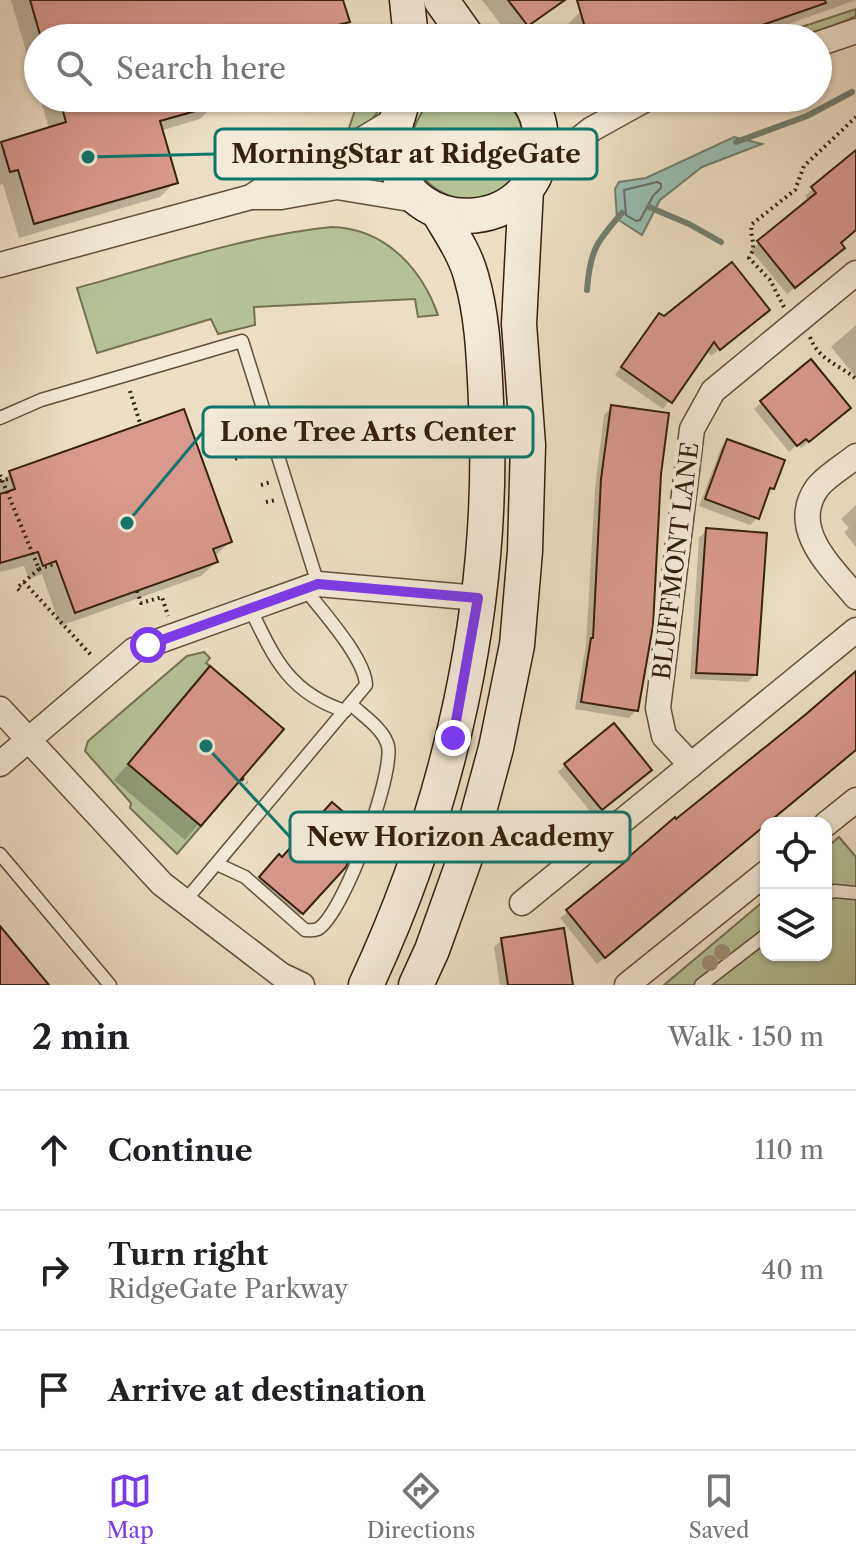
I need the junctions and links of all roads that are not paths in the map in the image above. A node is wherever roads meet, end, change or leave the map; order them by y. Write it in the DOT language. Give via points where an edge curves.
graph roads {
  1 [pos="407,0"];
  2 [pos="441,0"];
  3 [pos="410,24"];
  4 [pos="458,24"];
  5 [pos="856,31"];
  6 [pos="832,39"];
  7 [pos="393,112"];
  8 [pos="401,112"];
  9 [pos="534,112"];
  10 [pos="623,112"];
  11 [pos="532,180"];
  12 [pos="251,197"];
  13 [pos="430,206"];
  14 [pos="0,265"];
  15 [pos="856,273"];
  16 [pos="0,418"];
  17 [pos="856,456"];
  18 [pos="312,586"];
  19 [pos="856,597"];
  20 [pos="478,598"];
  21 [pos="250,608"];
  22 [pos="856,630"];
  23 [pos="348,708"];
  24 [pos="0,709"];
  25 [pos="29,740"];
  26 [pos="0,764"];
  27 [pos="691,765"];
  28 [pos="856,800"];
  29 [pos="832,819"];
  30 [pos="0,854"];
  31 [pos="217,864"];
  32 [pos="760,878"];
  33 [pos="832,892"];
  34 [pos="856,893"];
  35 [pos="185,901"];
  36 [pos="522,903"];
  37 [pos="760,940"];
  38 [pos="110,985"];
  39 [pos="302,985"];
  40 [pos="366,985"];
  41 [pos="416,985"];
  42 [pos="627,985"];
  43 [pos="701,985"];
  1 -- 3 [label="main road"];
  2 -- 4 [label="main road"];
  5 -- 6 [label="street"];
  7 -- 12 [label="street" via="343,151"];
  8 -- 13 [label="main road" via="393,151 398,170"];
  9 -- 11 [label="main road" via="542,149"];
  10 -- 11 [label="street" via="592,129"];
  11 -- 13 [label="main road" via="513,202 477,217 457,217"];
  11 -- 41 [label="main road" via="519,324 528,445 517,645 470,844"];
  12 -- 13 [label="street" via="337,187"];
  12 -- 14 [label="street"];
  13 -- 20 [label="main road" via="471,273 483,335 488,442"];
  15 -- 27 [label="street, BLUFFMONT LANE" via="713,391 692,429 658,708 664,736"];
  16 -- 18 [label="lane" via="41,400 242,341"];
  17 -- 19 [label="street" via="817,488 807,514 813,543"];
  18 -- 20 [label="street"];
  18 -- 21 [label="street"];
  18 -- 23 [label="lane" via="366,678"];
  20 -- 40 [label="main road" via="453,738 428,831"];
  21 -- 23 [label="lane" via="283,669 320,702"];
  21 -- 25 [label="street" via="134,650"];
  22 -- 27 [label="street"];
  23 -- 31 [label="lane"];
  23 -- 31 [label="lane" via="384,737 388,756 358,863 324,923 305,930 245,877"];
  24 -- 25 [label="street"];
  25 -- 26 [label="street"];
  25 -- 35 [label="street" via="162,884"];
  27 -- 36 [label="street"];
  28 -- 29 [label="street"];
  30 -- 38 [label="lane"];
  31 -- 35 [label="lane"];
  32 -- 42 [label="street"];
  33 -- 34 [label="lane"];
  35 -- 39 [label="street" via="281,975"];
  37 -- 43 [label="lane"];
}
